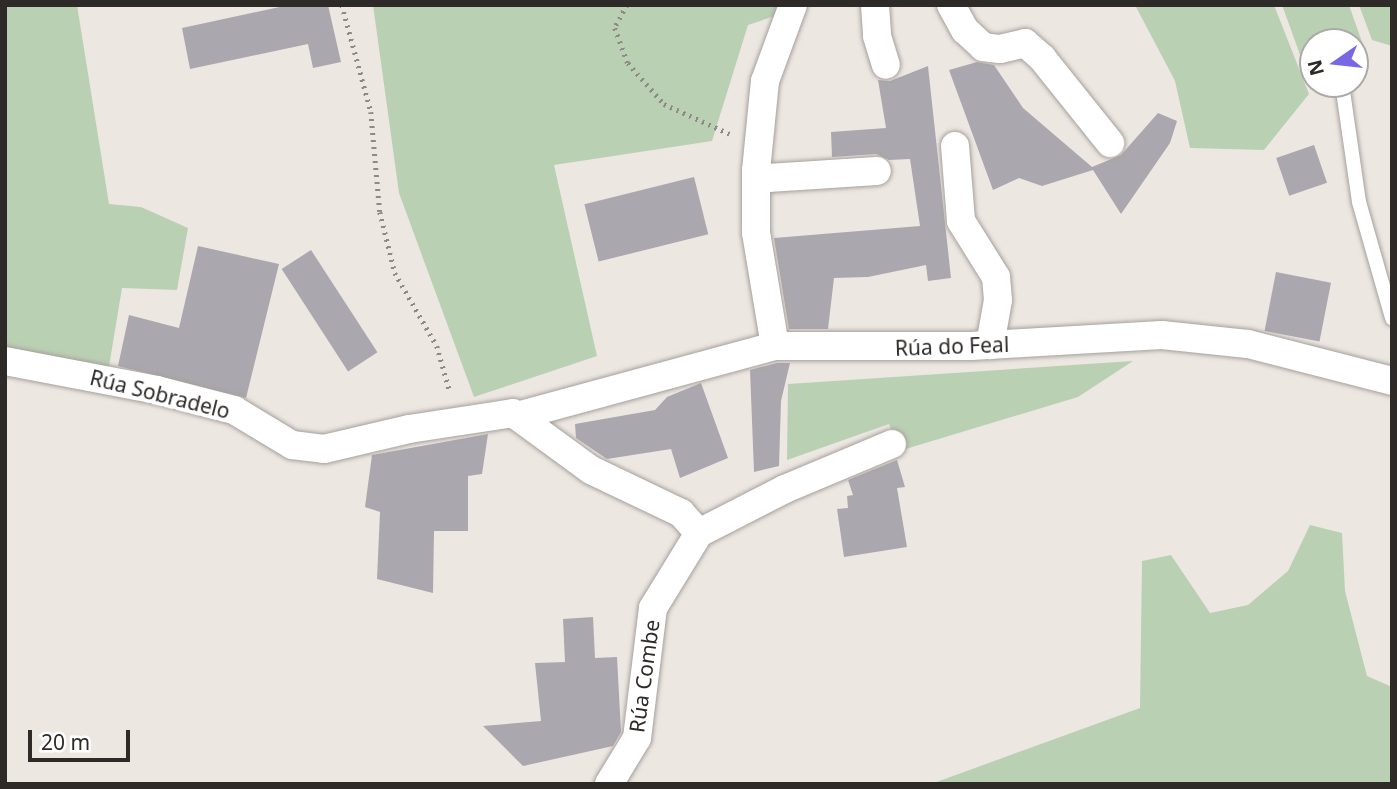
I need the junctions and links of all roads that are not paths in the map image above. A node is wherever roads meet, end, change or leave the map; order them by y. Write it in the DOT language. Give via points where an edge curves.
graph roads {
  1 [pos="793,5"];
  2 [pos="875,5"];
  3 [pos="951,5"];
  4 [pos="887,65"];
  5 [pos="1344,98"];
  6 [pos="1110,143"];
  7 [pos="955,146"];
  8 [pos="877,171"];
  9 [pos="756,172"];
  10 [pos="1392,318"];
  11 [pos="990,345"];
  12 [pos="775,346"];
  13 [pos="5,361"];
  14 [pos="1392,381"];
  15 [pos="515,415"];
  16 [pos="892,444"];
  17 [pos="699,533"];
  18 [pos="609,784"];
  1 -- 9 [label="street" via="765,81"];
  2 -- 4 [label="street" via="877,36"];
  3 -- 6 [label="street" via="965,30 983,47 1000,49 1025,43"];
  5 -- 10 [label="lane" via="1359,202"];
  7 -- 11 [label="street" via="961,221 996,277 999,300"];
  8 -- 9 [label="street" via="768,178"];
  9 -- 12 [label="street" via="756,232"];
  11 -- 12 [label="street, Rúa do Feal"];
  11 -- 14 [label="street, Rúa do Feal" via="1161,335 1248,344"];
  12 -- 15 [label="street, Rúa do Feal"];
  13 -- 15 [label="street, Rúa Sobradelo" via="234,410 292,445 324,449 409,429"];
  15 -- 17 [label="street" via="591,470 681,513"];
  16 -- 17 [label="street" via="796,484"];
  17 -- 18 [label="street, Rúa Combe" via="653,608 637,738"];
}
